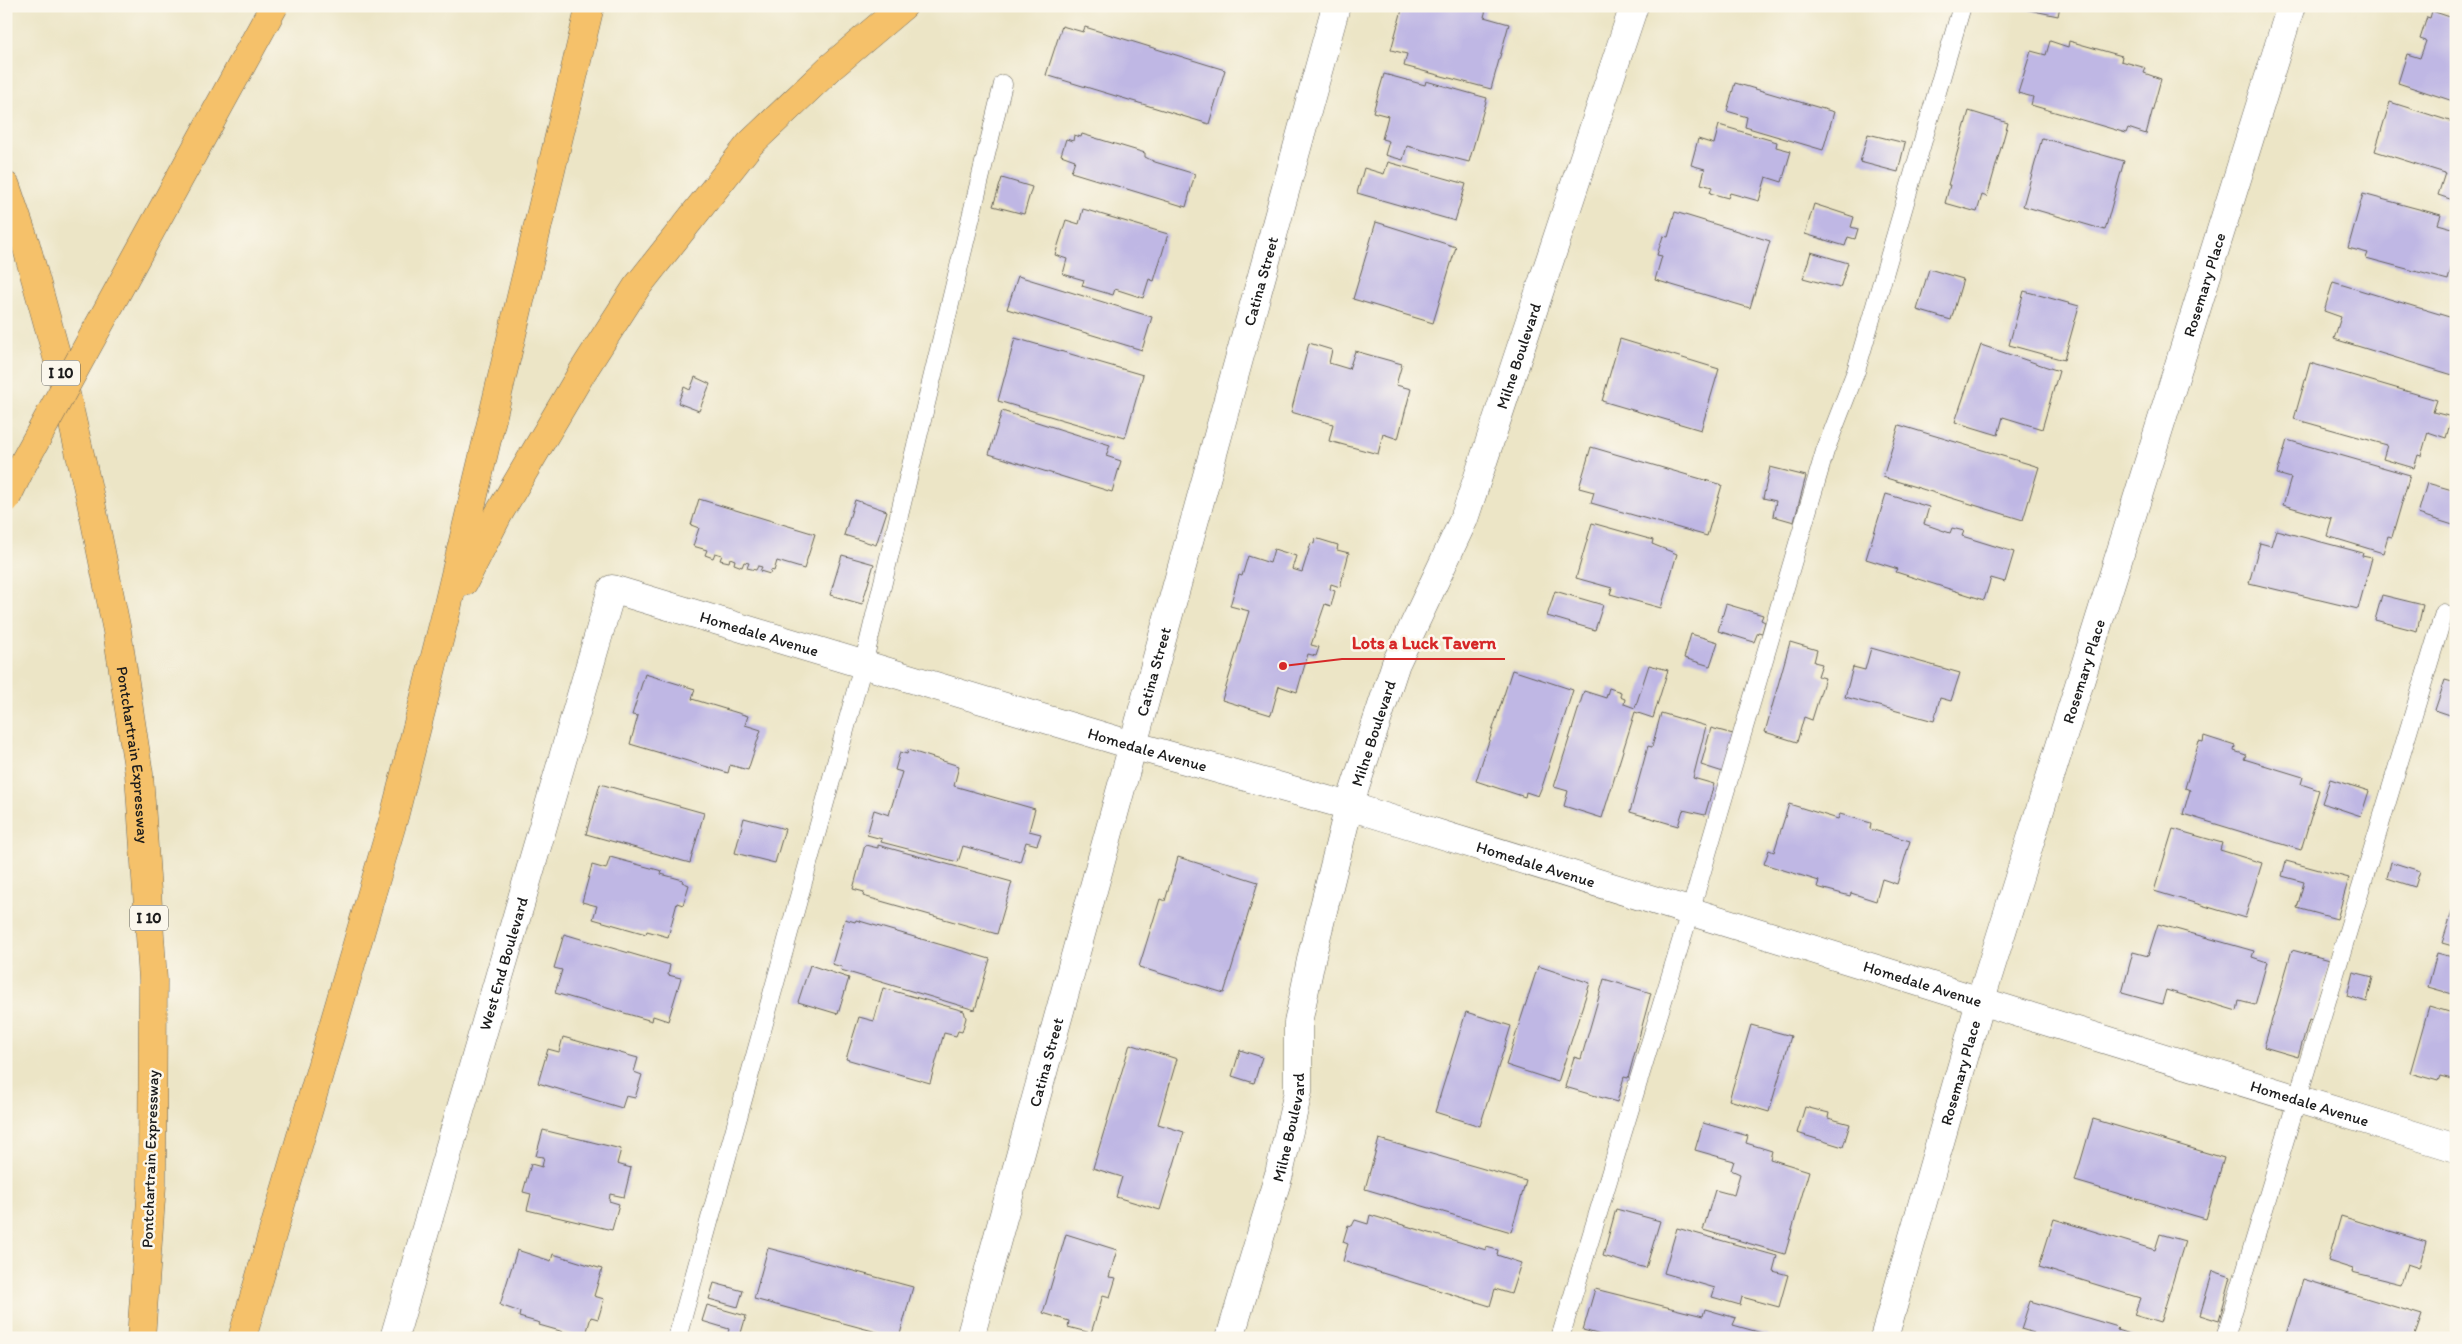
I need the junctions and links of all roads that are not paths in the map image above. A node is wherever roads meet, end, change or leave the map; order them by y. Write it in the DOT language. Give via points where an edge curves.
graph roads {
  1 [pos="274,6"];
  2 [pos="590,6"];
  3 [pos="903,6"];
  4 [pos="1336,6"];
  5 [pos="1634,6"];
  6 [pos="1962,6"];
  7 [pos="2291,6"];
  8 [pos="1003,84"];
  9 [pos="6,186"];
  10 [pos="6,499"];
  11 [pos="612,589"];
  12 [pos="2444,614"];
  13 [pos="444,621"];
  14 [pos="863,665"];
  15 [pos="1132,746"];
  16 [pos="1349,806"];
  17 [pos="1690,912"];
  18 [pos="1980,1002"];
  19 [pos="2297,1100"];
  20 [pos="2456,1148"];
  21 [pos="141,1338"];
  22 [pos="242,1338"];
  23 [pos="394,1338"];
  24 [pos="677,1338"];
  25 [pos="970,1338"];
  26 [pos="1230,1338"];
  27 [pos="1560,1338"];
  28 [pos="1884,1338"];
  29 [pos="2225,1338"];
  1 -- 10 [label="highway, bridge"];
  2 -- 13 [label="highway"];
  3 -- 13 [label="highway" via="831,67 750,144 636,288 580,374 498,515"];
  4 -- 15 [label="street, Catina Street"];
  5 -- 16 [label="street, Milne Boulevard" via="1464,519 1396,663"];
  6 -- 17 [label="lane" via="1856,371 1825,451"];
  7 -- 18 [label="street, Rosemary Place"];
  8 -- 14 [label="lane"];
  9 -- 21 [label="highway, Pontchartrain Expressway / I 10" via="59,364 91,502 117,631 139,774 153,980 152,1185"];
  11 -- 14 [label="street, Homedale Avenue"];
  11 -- 23 [label="street, West End Boulevard"];
  12 -- 19 [label="lane"];
  13 -- 22 [label="highway" via="394,817"];
  14 -- 15 [label="street, Homedale Avenue"];
  14 -- 24 [label="lane"];
  15 -- 16 [label="street, Homedale Avenue"];
  15 -- 25 [label="street, Catina Street"];
  16 -- 17 [label="street, Homedale Avenue"];
  16 -- 26 [label="street, Milne Boulevard" via="1298,1023 1298,1092 1279,1174"];
  17 -- 18 [label="street, Homedale Avenue"];
  17 -- 27 [label="lane"];
  18 -- 19 [label="street, Homedale Avenue"];
  18 -- 28 [label="street, Rosemary Place"];
  19 -- 20 [label="street, Homedale Avenue"];
  19 -- 29 [label="lane"];
}
